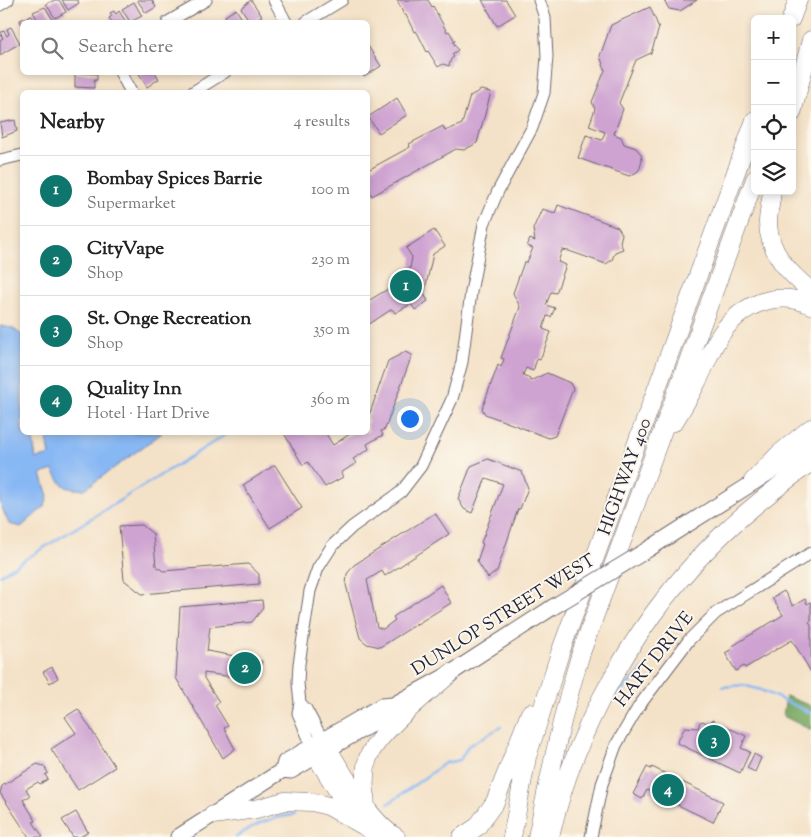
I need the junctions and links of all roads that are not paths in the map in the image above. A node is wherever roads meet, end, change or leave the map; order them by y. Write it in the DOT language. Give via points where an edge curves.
graph roads {
  1 [pos="8,0"];
  2 [pos="206,0"];
  3 [pos="274,0"];
  4 [pos="342,0"];
  5 [pos="539,0"];
  6 [pos="798,0"];
  7 [pos="0,5"];
  8 [pos="792,15"];
  9 [pos="171,20"];
  10 [pos="285,20"];
  11 [pos="309,20"];
  12 [pos="811,26"];
  13 [pos="811,40"];
  14 [pos="796,66"];
  15 [pos="122,75"];
  16 [pos="220,75"];
  17 [pos="130,90"];
  18 [pos="195,90"];
  19 [pos="794,105"];
  20 [pos="751,131"];
  21 [pos="20,155"];
  22 [pos="0,160"];
  23 [pos="751,189"];
  24 [pos="772,195"];
  25 [pos="811,291"];
  26 [pos="811,305"];
  27 [pos="811,428"];
  28 [pos="811,446"];
  29 [pos="811,462"];
  30 [pos="649,466"];
  31 [pos="753,482"];
  32 [pos="811,554"];
  33 [pos="560,653"];
  34 [pos="451,673"];
  35 [pos="319,748"];
  36 [pos="366,808"];
  37 [pos="213,815"];
  38 [pos="364,826"];
  39 [pos="178,837"];
  40 [pos="380,837"];
  41 [pos="396,837"];
  42 [pos="462,837"];
  43 [pos="512,837"];
  44 [pos="538,837"];
  45 [pos="550,837"];
  46 [pos="592,837"];
  1 -- 7 [label="street"];
  2 -- 9 [label="street"];
  3 -- 10 [label="street"];
  4 -- 11 [label="street"];
  5 -- 35 [label="street" via="546,24 544,93 532,128 484,224 470,292 462,362 452,398 420,466 401,492 352,527 332,546 318,568 310,591 298,683 300,703 306,709"];
  6 -- 8 [label="highway"];
  12 -- 14 [label="highway"];
  13 -- 19 [label="highway"];
  15 -- 17 [label="street"];
  16 -- 18 [label="street"];
  20 -- 33 [label="highway, HIGHWAY 400"];
  21 -- 22 [label="street"];
  23 -- 30 [label="highway, HIGHWAY 400"];
  24 -- 25 [label="highway" via="768,223 772,245 780,261"];
  26 -- 30 [label="highway" via="779,298 756,303 738,316 721,334"];
  27 -- 31 [label="highway" via="779,454"];
  28 -- 31 [label="main road, DUNLOP STREET WEST"];
  29 -- 45 [label="highway" via="725,532 668,596 640,634 608,685 581,742 567,775"];
  30 -- 44 [label="highway, HIGHWAY 400" via="568,694"];
  31 -- 34 [label="main road, DUNLOP STREET WEST, bridge"];
  32 -- 46 [label="street, HART DRIVE" via="716,613 683,647 639,706 616,745 602,784"];
  33 -- 42 [label="highway" via="530,711 495,802 476,827"];
  33 -- 43 [label="highway, HIGHWAY 400" via="527,757"];
  34 -- 35 [label="main road, DUNLOP STREET WEST" via="393,705 386,715"];
  34 -- 36 [label="highway" via="379,740 368,757"];
  35 -- 36 [label="highway"];
  35 -- 37 [label="main road, DUNLOP STREET WEST" via="291,771 283,770"];
  35 -- 38 [label="highway" via="347,806"];
  36 -- 41 [label="highway"];
  37 -- 38 [label="highway" via="285,801 312,802 328,806"];
  37 -- 39 [label="main road, DUNLOP STREET WEST"];
  38 -- 40 [label="highway"];
}
